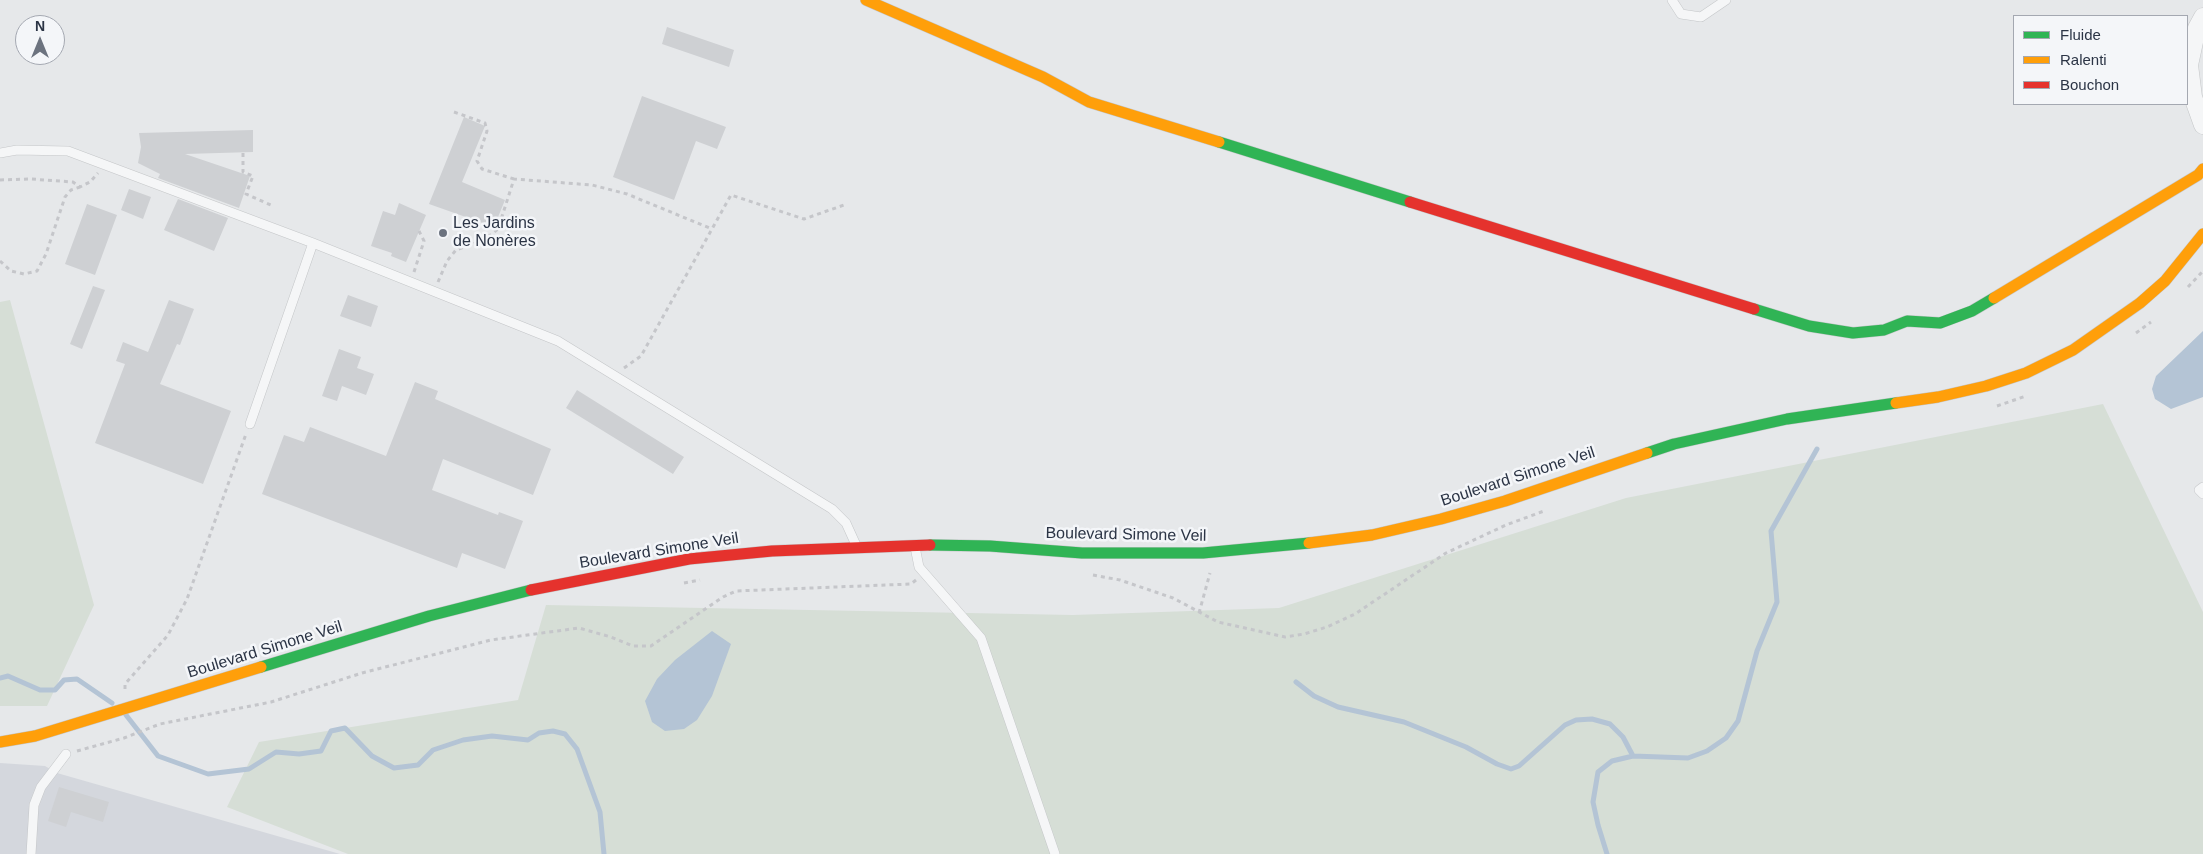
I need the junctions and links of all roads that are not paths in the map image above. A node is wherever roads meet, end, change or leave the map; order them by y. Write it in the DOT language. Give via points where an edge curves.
graph roads {
  1 [pos="866,0"];
  2 [pos="1672,0"];
  3 [pos="1726,0"];
  4 [pos="2203,17"];
  5 [pos="2203,125"];
  6 [pos="0,153"];
  7 [pos="2203,169"];
  8 [pos="2203,234"];
  9 [pos="313,243"];
  10 [pos="250,424"];
  11 [pos="2203,487"];
  12 [pos="2203,494"];
  13 [pos="915,545"];
  14 [pos="856,546"];
  15 [pos="0,742"];
  16 [pos="66,754"];
  17 [pos="30,854"];
  18 [pos="1055,854"];
  1 -- 7 [label="main road" via="1043,77 1088,102 1809,326 1853,333 1884,330 1907,321 1940,322 1972,311"];
  2 -- 3 [label="lane" via="1681,14 1701,17"];
  4 -- 5 [label="street" via="2197,28 2189,65"];
  6 -- 9 [label="lane" via="68,151"];
  8 -- 13 [label="main road, Boulevard Simone Veil" via="2165,281 2106,329 2026,373 1938,398 1787,419 1674,444 1441,519 1372,535 1280,548 1218,552 1082,554 990,546"];
  9 -- 10 [label="lane"];
  9 -- 14 [label="lane" via="558,341 832,509 846,523"];
  11 -- 12 [label="lane" via="2199,490"];
  13 -- 14 [label="main road, Boulevard Simone Veil"];
  13 -- 18 [label="lane" via="919,567 981,638"];
  14 -- 15 [label="main road, Boulevard Simone Veil" via="690,560 531,590 429,616 35,736"];
  16 -- 17 [label="lane" via="49,775 34,805"];
}
